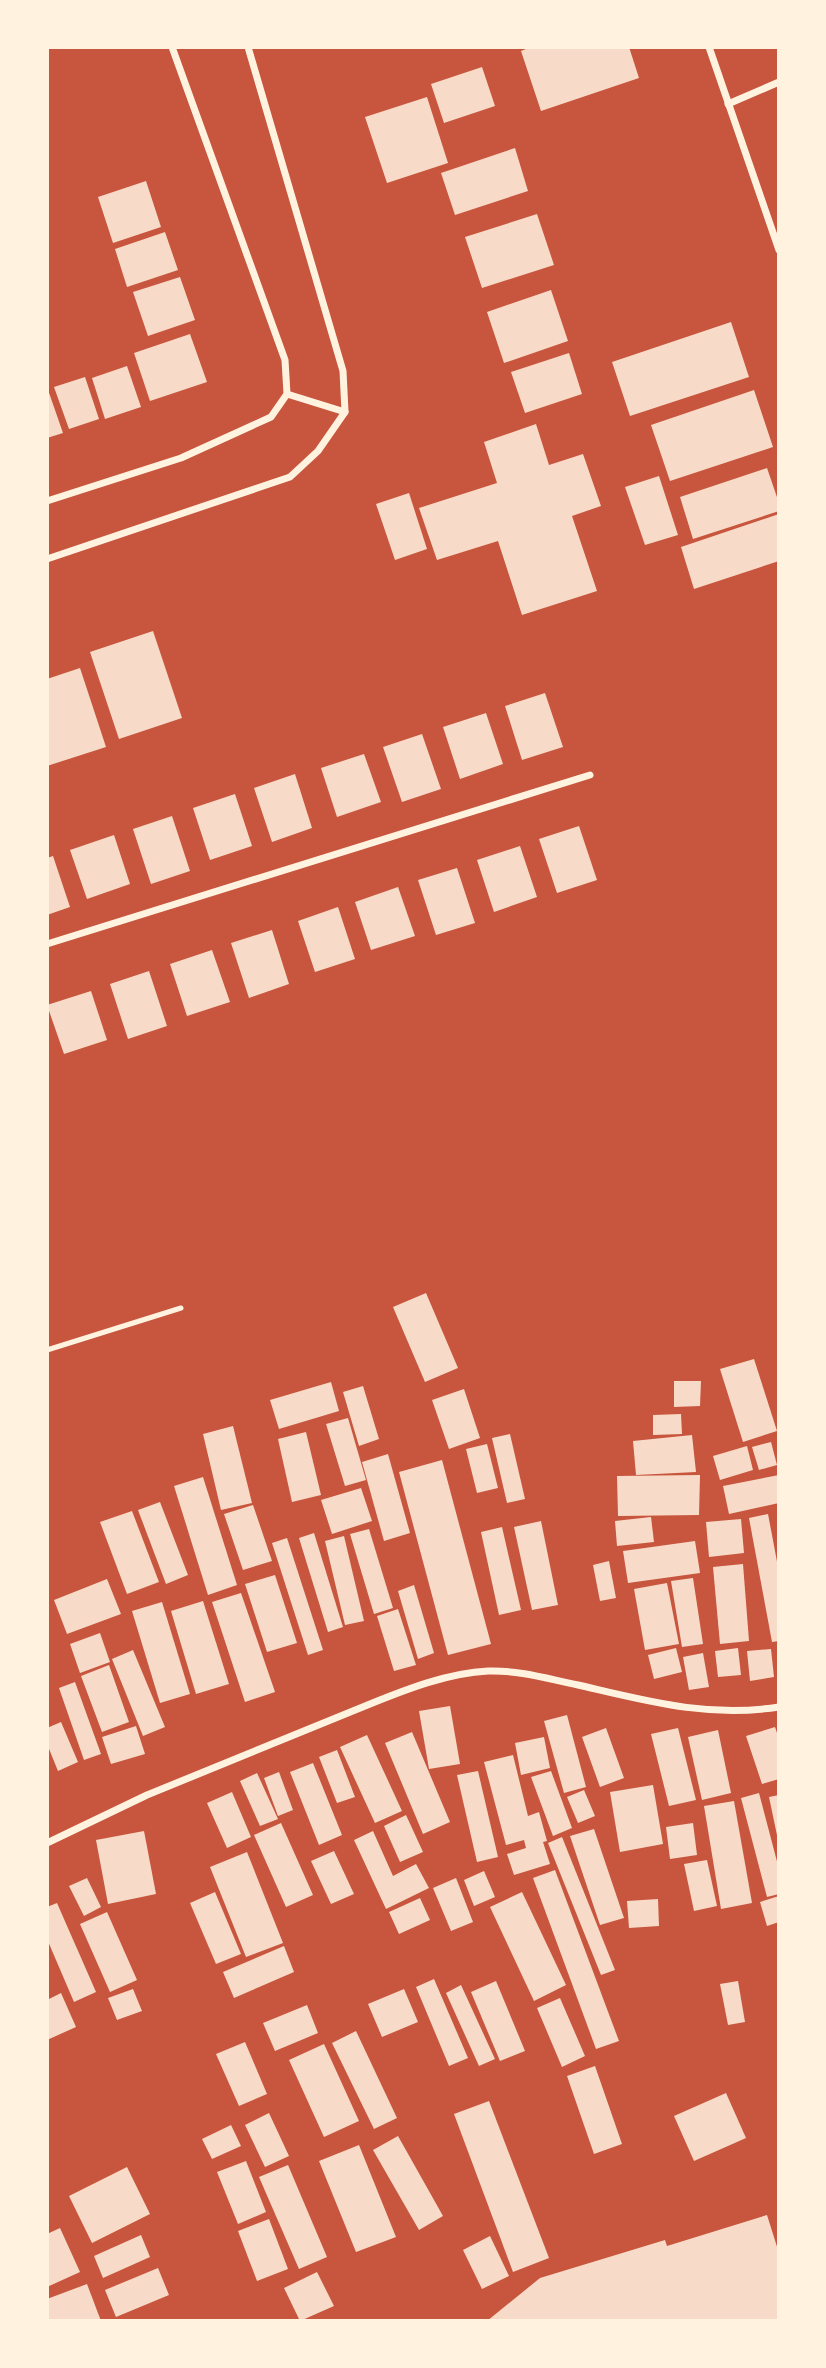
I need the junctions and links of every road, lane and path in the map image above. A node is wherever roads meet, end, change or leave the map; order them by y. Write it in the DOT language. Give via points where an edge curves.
graph roads {
  1 [pos="172,47"];
  2 [pos="248,47"];
  3 [pos="709,47"];
  4 [pos="779,82"];
  5 [pos="728,104"];
  6 [pos="779,250"];
  7 [pos="287,394"];
  8 [pos="345,412"];
  9 [pos="47,501"];
  10 [pos="47,559"];
  11 [pos="590,775"];
  12 [pos="47,944"];
  13 [pos="181,1308"];
  14 [pos="47,1350"];
  15 [pos="778,1709"];
  16 [pos="47,1843"];
  1 -- 7 [label="street" via="285,360"];
  2 -- 8 [label="street" via="343,371"];
  3 -- 5 [label="street"];
  4 -- 5 [label="street"];
  5 -- 6 [label="street"];
  7 -- 8 [label="street"];
  7 -- 9 [label="street" via="271,417 181,458"];
  8 -- 10 [label="street" via="318,451 290,477"];
  11 -- 12 [label="street"];
  13 -- 14 [label="lane"];
  15 -- 16 [label="street" via="699,1711 521,1673 464,1674 406,1689 147,1796"];
}
